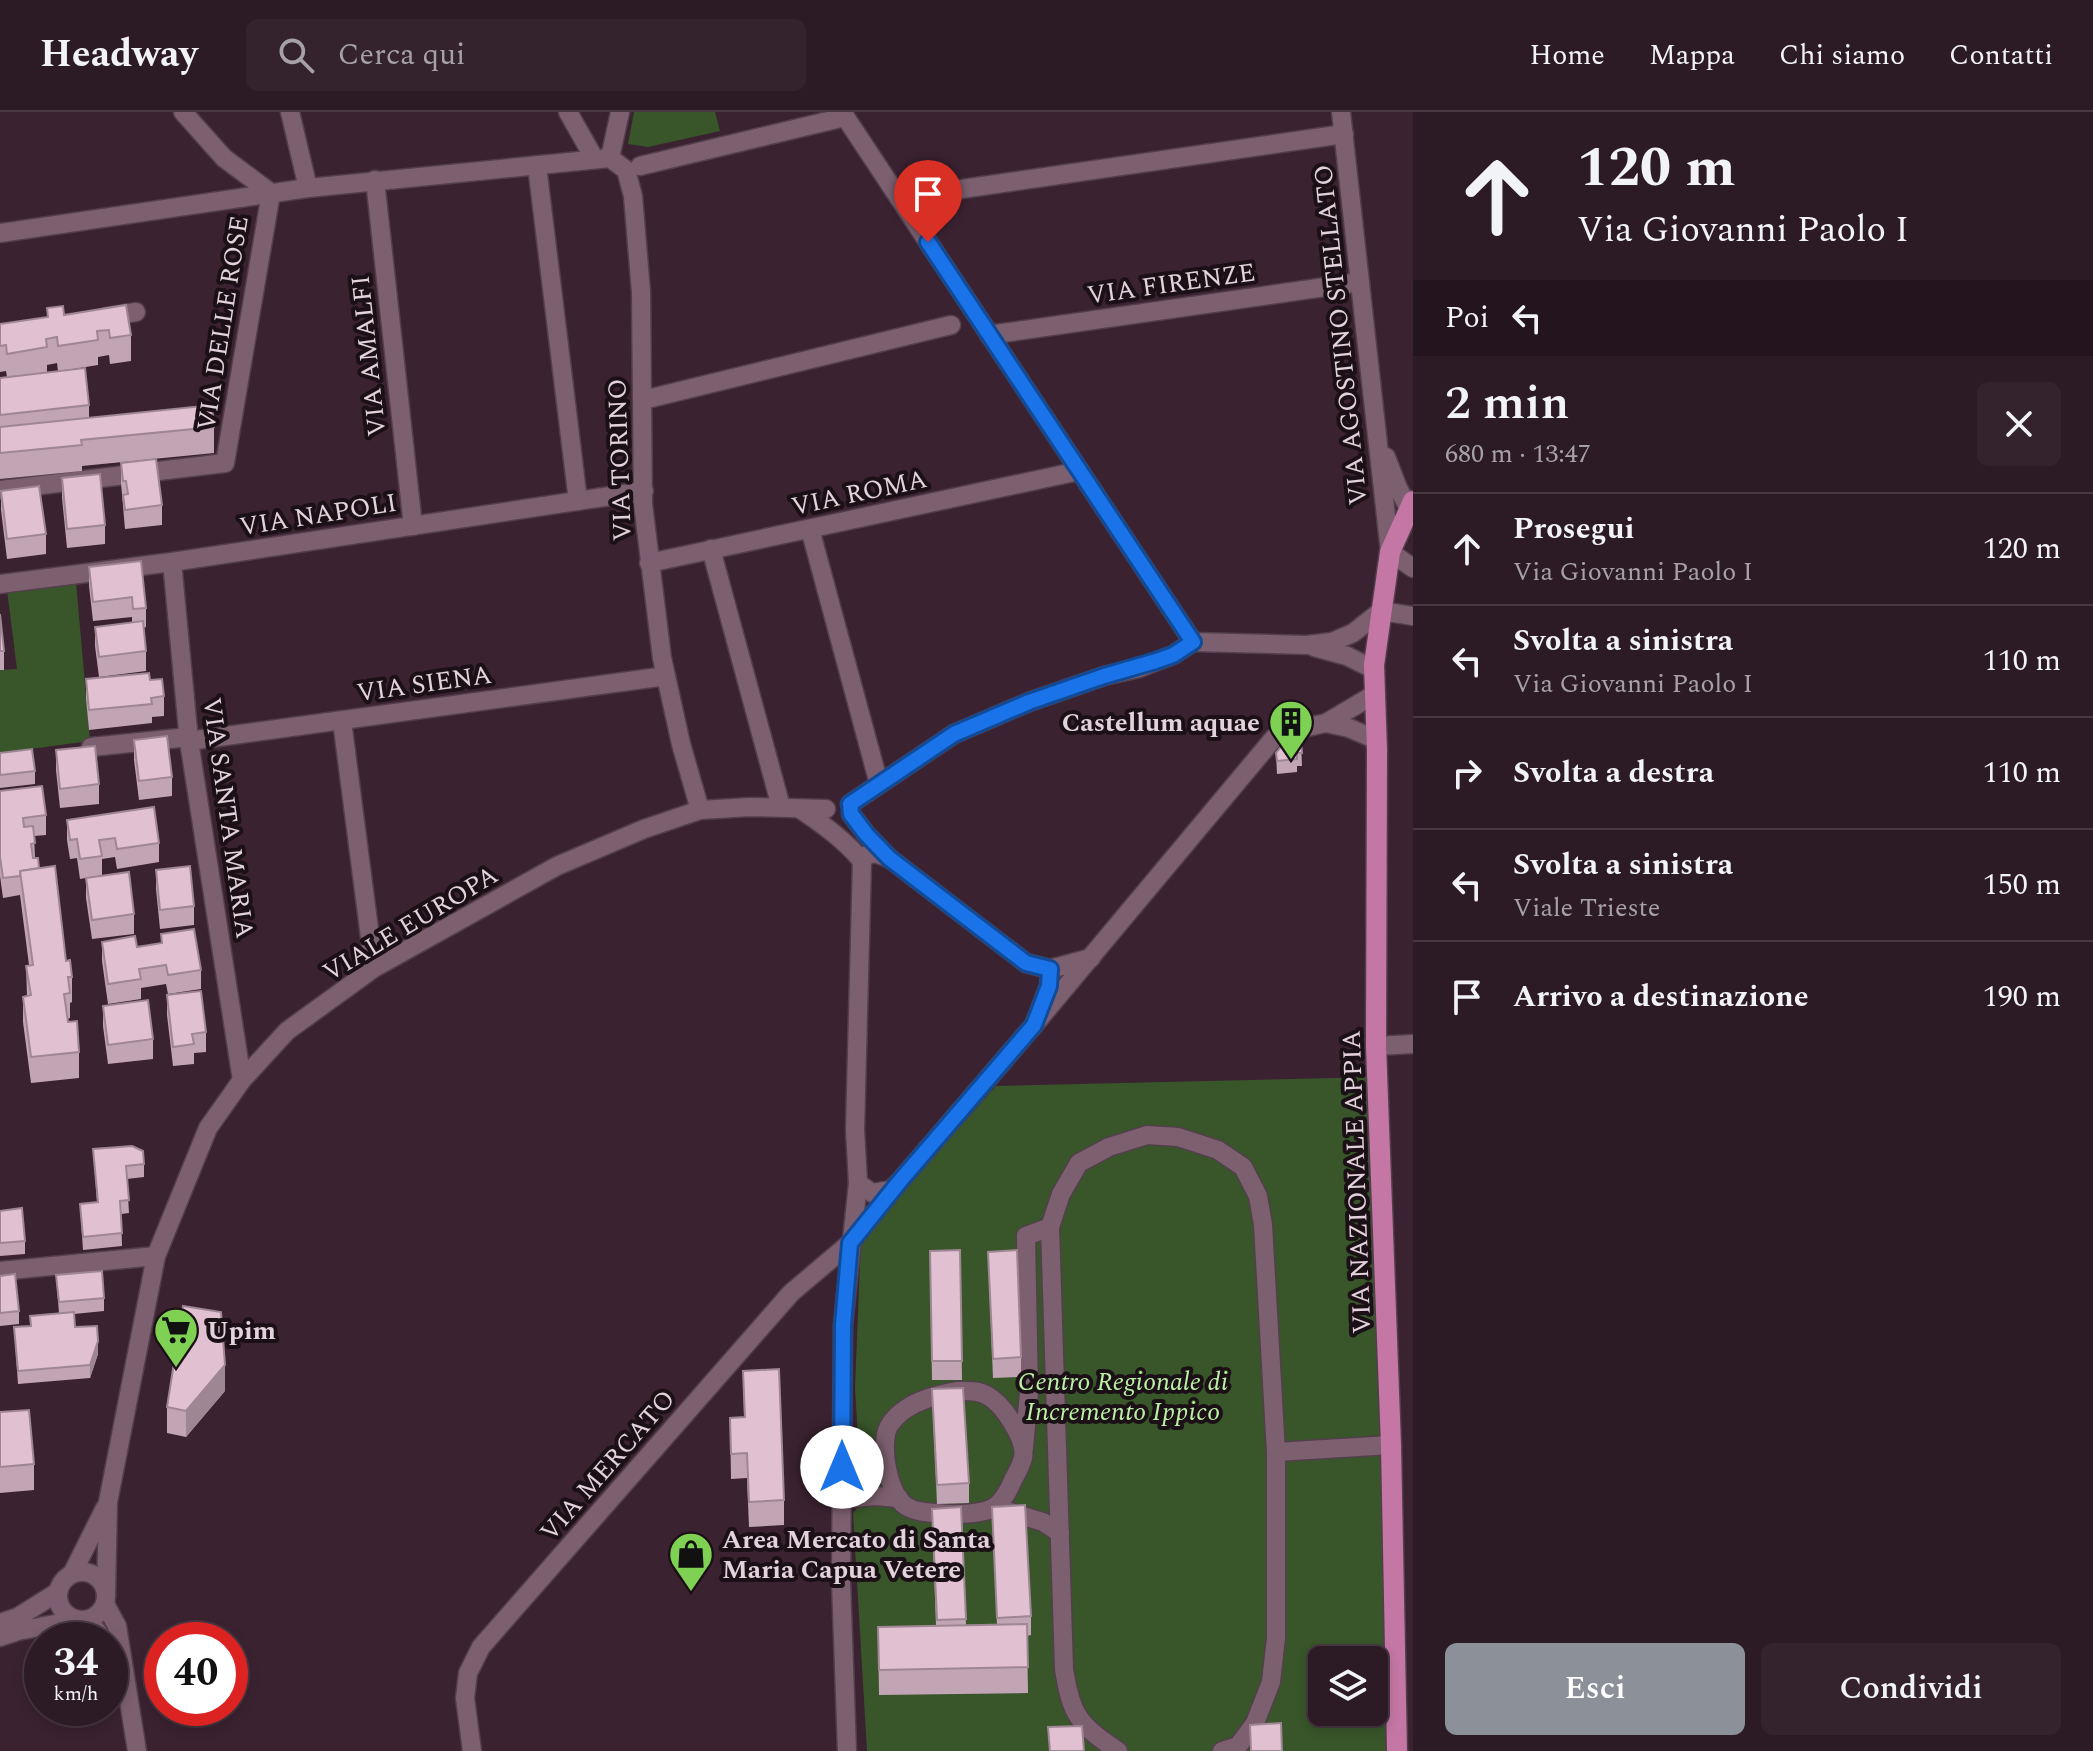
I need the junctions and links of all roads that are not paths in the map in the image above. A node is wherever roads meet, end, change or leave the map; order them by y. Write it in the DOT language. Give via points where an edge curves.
graph roads {
  1 [pos="183,112"];
  2 [pos="290,112"];
  3 [pos="568,112"];
  4 [pos="620,112"];
  5 [pos="1341,112"];
  6 [pos="843,114"];
  7 [pos="1344,134"];
  8 [pos="602,158"];
  9 [pos="537,166"];
  10 [pos="640,166"];
  11 [pos="375,180"];
  12 [pos="308,188"];
  13 [pos="271,193"];
  14 [pos="899,198"];
  15 [pos="0,233"];
  16 [pos="1360,282"];
  17 [pos="136,312"];
  18 [pos="91,319"];
  19 [pos="951,325"];
  20 [pos="989,335"];
  21 [pos="643,400"];
  22 [pos="1374,417"];
  23 [pos="1079,471"];
  24 [pos="0,490"];
  25 [pos="644,491"];
  26 [pos="578,501"];
  27 [pos="1412,509"];
  28 [pos="413,526"];
  29 [pos="810,529"];
  30 [pos="711,549"];
  31 [pos="1390,552"];
  32 [pos="172,562"];
  33 [pos="649,563"];
  34 [pos="1413,568"];
  35 [pos="0,584"];
  36 [pos="1381,611"];
  37 [pos="1413,616"];
  38 [pos="1193,642"];
  39 [pos="1307,645"];
  40 [pos="1375,670"];
  41 [pos="666,676"];
  42 [pos="1375,694"];
  43 [pos="342,721"];
  44 [pos="1326,723"];
  45 [pos="189,739"];
  46 [pos="1377,740"];
  47 [pos="91,747"];
  48 [pos="879,784"];
  49 [pos="790,808"];
  50 [pos="850,809"];
  51 [pos="700,810"];
  52 [pos="889,858"];
  53 [pos="862,861"];
  54 [pos="1091,958"];
  55 [pos="374,968"];
  56 [pos="1050,969"];
  57 [pos="1034,1025"];
  58 [pos="1413,1044"];
  59 [pos="1376,1046"];
  60 [pos="242,1080"];
  61 [pos="900,1181"];
  62 [pos="858,1183"];
  63 [pos="1050,1227"];
  64 [pos="850,1243"];
  65 [pos="156,1256"];
  66 [pos="0,1271"];
  67 [pos="1391,1445"];
  68 [pos="1276,1452"];
  69 [pos="1024,1455"];
  70 [pos="899,1498"];
  71 [pos="842,1499"];
  72 [pos="108,1502"];
  73 [pos="994,1507"];
  74 [pos="1060,1533"];
  75 [pos="72,1574"];
  76 [pos="58,1592"];
  77 [pos="106,1600"];
  78 [pos="82,1620"];
  79 [pos="115,1622"];
  80 [pos="0,1623"];
  81 [pos="0,1637"];
  82 [pos="128,1709"];
  83 [pos="137,1751"];
  84 [pos="472,1751"];
  85 [pos="847,1751"];
  86 [pos="1118,1751"];
  87 [pos="1222,1751"];
  88 [pos="1397,1751"];
  1 -- 13 [label="street" via="224,158"];
  2 -- 12 [label="street"];
  3 -- 8 [label="street, VIA TORINO"];
  4 -- 8 [label="street"];
  5 -- 7 [label="street, VIA AGOSTINO STELLATO"];
  6 -- 10 [label="street"];
  6 -- 14 [label="street"];
  7 -- 14 [label="street"];
  7 -- 16 [label="street, VIA AGOSTINO STELLATO"];
  8 -- 9 [label="street"];
  8 -- 21 [label="street, VIA TORINO" via="626,170 633,196"];
  9 -- 11 [label="street"];
  9 -- 26 [label="street"];
  11 -- 12 [label="street"];
  11 -- 28 [label="street, VIA AMALFI"];
  12 -- 13 [label="street"];
  13 -- 15 [label="street"];
  13 -- 24 [label="street, VIA DELLE ROSE" via="225,463"];
  14 -- 20 [label="street"];
  16 -- 20 [label="street, VIA FIRENZE"];
  16 -- 22 [label="street, VIA AGOSTINO STELLATO"];
  17 -- 18 [label="street"];
  19 -- 21 [label="street"];
  20 -- 23 [label="street"];
  21 -- 25 [label="street, VIA TORINO"];
  22 -- 27 [label="street" via="1398,488"];
  22 -- 31 [label="street, VIA AGOSTINO STELLATO"];
  23 -- 29 [label="street, VIA ROMA"];
  23 -- 38 [label="street"];
  25 -- 26 [label="street, VIA NAPOLI"];
  25 -- 33 [label="street, VIA TORINO"];
  26 -- 28 [label="street, VIA NAPOLI"];
  27 -- 31 [label="main road, VIA NAZIONALE APPIA"];
  28 -- 32 [label="street, VIA NAPOLI"];
  29 -- 30 [label="street, VIA ROMA"];
  29 -- 48 [label="street"];
  30 -- 33 [label="street, VIA ROMA"];
  30 -- 49 [label="street"];
  31 -- 34 [label="street"];
  31 -- 36 [label="main road, VIA NAZIONALE APPIA"];
  32 -- 35 [label="street, VIA NAPOLI"];
  32 -- 45 [label="street, VIA SANTA MARIA"];
  33 -- 41 [label="street, VIA TORINO"];
  36 -- 37 [label="street"];
  36 -- 39 [label="street" via="1353,633"];
  36 -- 40 [label="main road, VIA NAZIONALE APPIA"];
  38 -- 39 [label="street"];
  38 -- 48 [label="street" via="1173,655 1029,702 954,734"];
  39 -- 40 [label="street"];
  40 -- 42 [label="main road, VIA NAZIONALE APPIA"];
  41 -- 43 [label="street, VIA SIENA"];
  41 -- 51 [label="street, VIA TORINO"];
  42 -- 44 [label="street"];
  42 -- 46 [label="main road, VIA NAZIONALE APPIA"];
  43 -- 45 [label="street, VIA SIENA"];
  43 -- 55 [label="street"];
  44 -- 46 [label="street"];
  44 -- 54 [label="street, VIA MERCATO" via="1274,738"];
  45 -- 47 [label="street, VIA SIENA"];
  45 -- 60 [label="street, VIA SANTA MARIA"];
  46 -- 59 [label="main road, VIA NAZIONALE APPIA"];
  48 -- 50 [label="street"];
  49 -- 50 [label="street, VIALE EUROPA" via="826,809 830,821 838,824 847,821"];
  49 -- 51 [label="street, VIALE EUROPA"];
  49 -- 53 [label="street" via="827,827"];
  50 -- 52 [label="street"];
  51 -- 55 [label="street, VIALE EUROPA" via="557,866"];
  52 -- 53 [label="street" via="875,853"];
  52 -- 56 [label="street" via="1026,963"];
  53 -- 62 [label="street"];
  54 -- 56 [label="street"];
  54 -- 57 [label="street, VIA MERCATO"];
  55 -- 60 [label="street, VIALE EUROPA" via="287,1031"];
  56 -- 57 [label="street"];
  57 -- 61 [label="street, VIA MERCATO"];
  58 -- 59 [label="street"];
  59 -- 67 [label="main road, VIA NAZIONALE APPIA"];
  60 -- 65 [label="street, VIALE EUROPA" via="208,1128"];
  61 -- 62 [label="street" via="891,1190 872,1193"];
  61 -- 64 [label="street, VIA MERCATO"];
  62 -- 64 [label="street"];
  63 -- 68 [label="street" via="1079,1163 1147,1135 1178,1137 1218,1150 1243,1167 1258,1196 1263,1225"];
  63 -- 69 [label="street" via="1026,1236 1029,1392"];
  63 -- 74 [label="street"];
  64 -- 71 [label="street" via="843,1325"];
  64 -- 84 [label="street, VIA MERCATO" via="791,1293 481,1647 468,1673 465,1698"];
  65 -- 66 [label="street"];
  65 -- 72 [label="street, VIALE EUROPA"];
  67 -- 68 [label="street"];
  67 -- 88 [label="main road, VIA NAZIONALE APPIA"];
  68 -- 87 [label="street" via="1276,1638 1271,1682 1255,1723 1238,1746"];
  69 -- 70 [label="street" via="1019,1436 991,1397 958,1391 924,1399 887,1429 888,1475"];
  69 -- 73 [label="street"];
  70 -- 71 [label="street"];
  70 -- 73 [label="street" via="905,1506 930,1513 963,1514"];
  71 -- 85 [label="street"];
  72 -- 75 [label="street, VIALE EUROPA"];
  72 -- 77 [label="street, VIALE EUROPA"];
  73 -- 74 [label="street" via="1043,1522"];
  74 -- 86 [label="street" via="1069,1696 1077,1717"];
  75 -- 76 [label="street"];
  75 -- 77 [label="street" via="95,1575"];
  76 -- 78 [label="street" via="63,1612"];
  76 -- 80 [label="street"];
  77 -- 78 [label="street" via="96,1616"];
  77 -- 79 [label="street"];
  78 -- 81 [label="street"];
  82 -- 83 [label="street"];
}
